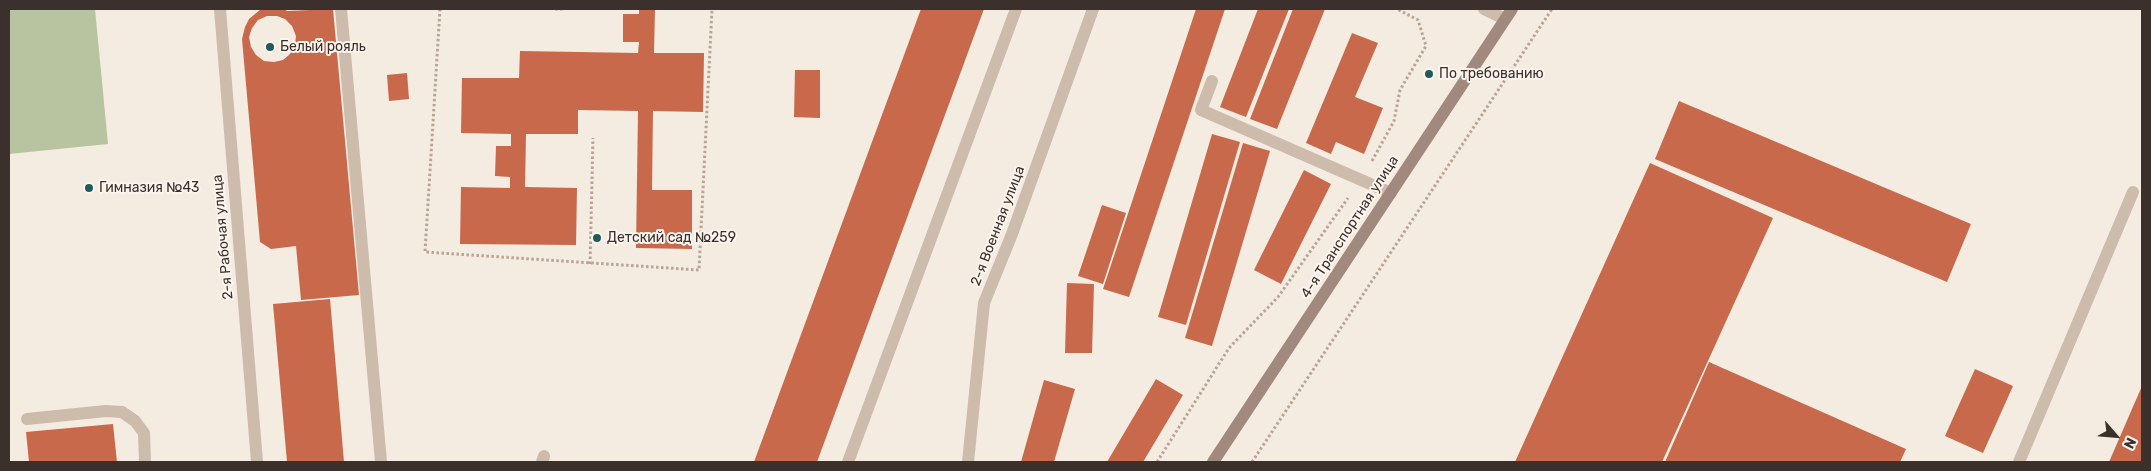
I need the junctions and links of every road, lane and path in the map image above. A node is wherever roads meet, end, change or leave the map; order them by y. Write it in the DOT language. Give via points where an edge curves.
graph roads {
  1 [pos="220,9"];
  2 [pos="341,9"];
  3 [pos="440,9"];
  4 [pos="555,9"];
  5 [pos="563,9"];
  6 [pos="712,9"];
  7 [pos="1016,9"];
  8 [pos="1093,9"];
  9 [pos="1397,9"];
  10 [pos="1484,9"];
  11 [pos="1552,9"];
  12 [pos="1508,14"];
  13 [pos="1212,82"];
  14 [pos="593,138"];
  15 [pos="1361,180"];
  16 [pos="2133,192"];
  17 [pos="1391,193"];
  18 [pos="590,264"];
  19 [pos="27,419"];
  20 [pos="145,462"];
  21 [pos="257,462"];
  22 [pos="380,462"];
  23 [pos="848,462"];
  24 [pos="968,462"];
  25 [pos="1157,462"];
  26 [pos="1213,462"];
  27 [pos="1252,462"];
  28 [pos="2019,462"];
  1 -- 21 [label="street, 2-я Рабочая улица"];
  2 -- 22 [label="street"];
  3 -- 18 [label="path" via="425,252"];
  4 -- 5 [label="path"];
  6 -- 18 [label="path" via="699,270"];
  7 -- 23 [label="street"];
  8 -- 24 [label="street, 2-я Военная улица" via="984,303"];
  9 -- 15 [label="path" via="1418,20 1426,46 1400,90 1394,121"];
  10 -- 12 [label="street"];
  11 -- 27 [label="path"];
  12 -- 17 [label="main road, 4-я Транспортная улица"];
  13 -- 15 [label="street" via="1202,110"];
  14 -- 18 [label="path"];
  15 -- 17 [label="street"];
  15 -- 25 [label="path" via="1278,296 1229,348"];
  16 -- 28 [label="street"];
  17 -- 26 [label="main road, 4-я Транспортная улица"];
  19 -- 20 [label="street" via="122,412 135,420 144,433"];
}
